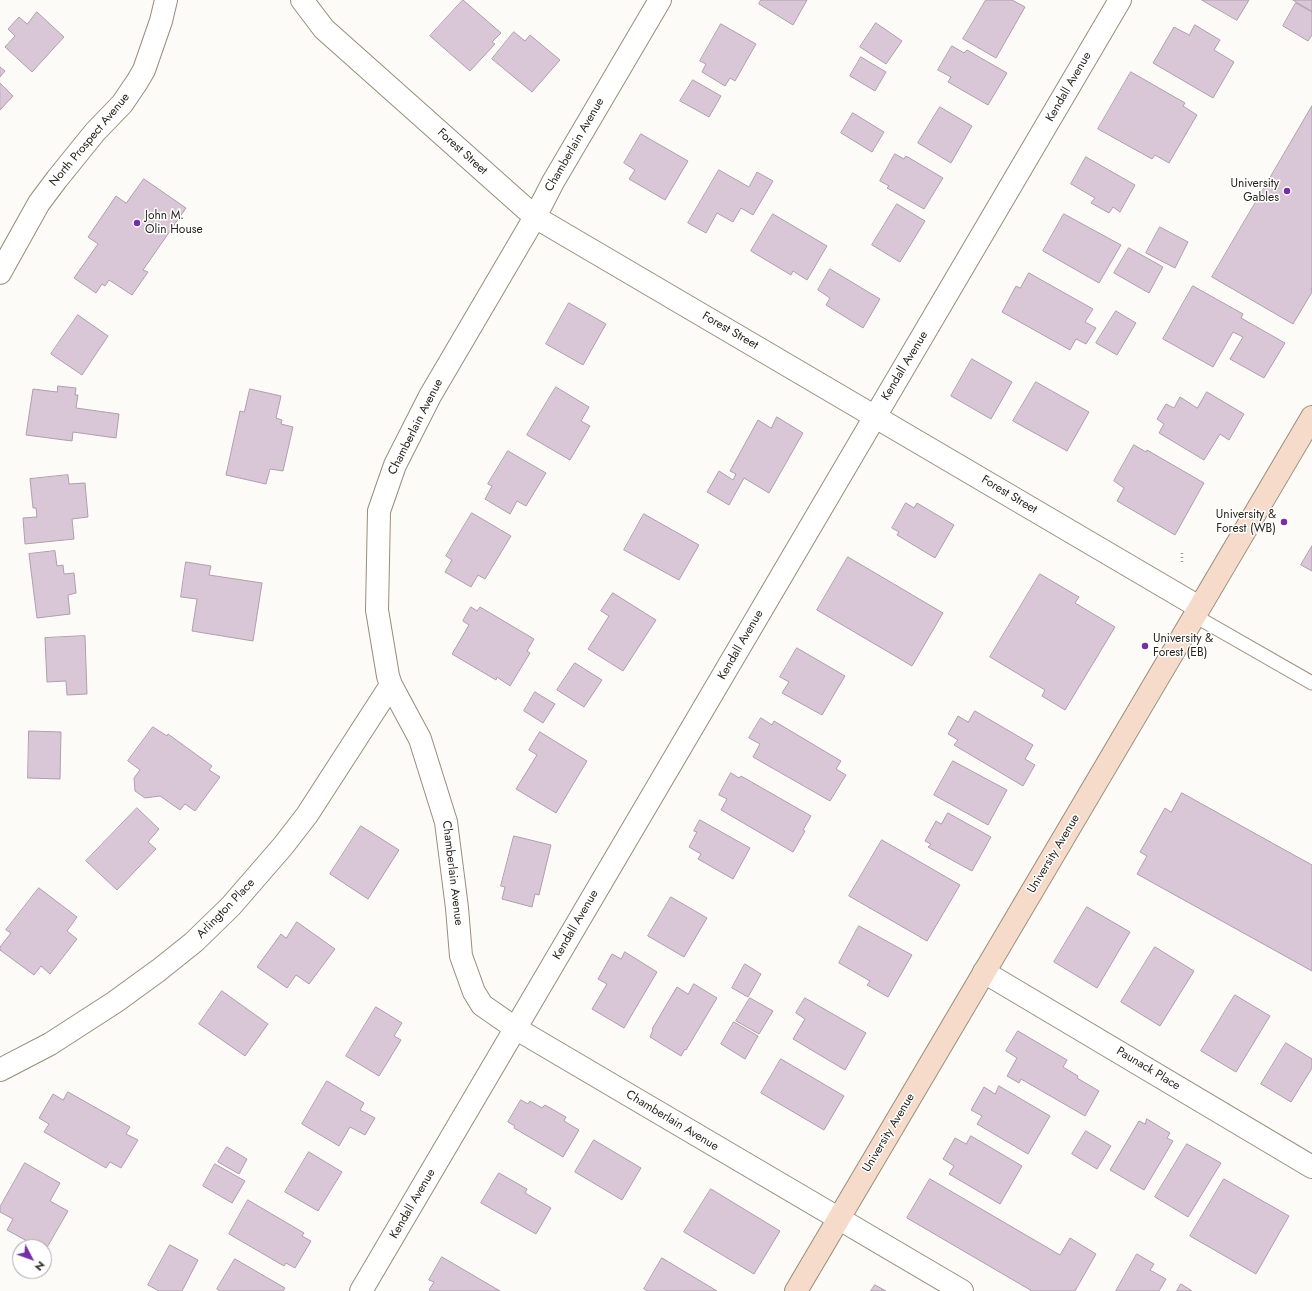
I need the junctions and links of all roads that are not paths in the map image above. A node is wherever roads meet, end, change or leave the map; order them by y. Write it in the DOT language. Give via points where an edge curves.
graph roads {
  1 [pos="166,0"];
  2 [pos="302,0"];
  3 [pos="660,0"];
  4 [pos="1120,0"];
  5 [pos="535,217"];
  6 [pos="0,273"];
  7 [pos="875,416"];
  8 [pos="1312,417"];
  9 [pos="1197,612"];
  10 [pos="1312,683"];
  11 [pos="391,684"];
  12 [pos="984,972"];
  13 [pos="516,1028"];
  14 [pos="0,1070"];
  15 [pos="1312,1167"];
  16 [pos="839,1219"];
  17 [pos="362,1291"];
  18 [pos="796,1291"];
  19 [pos="962,1291"];
  1 -- 6 [label="street, North Prospect Avenue" via="144,70 137,82 122,104 39,202"];
  2 -- 5 [label="street, Forest Street" via="324,29"];
  3 -- 5 [label="street, Chamberlain Avenue"];
  4 -- 7 [label="street, Kendall Avenue"];
  5 -- 7 [label="street, Forest Street"];
  5 -- 11 [label="street, Chamberlain Avenue" via="430,396 395,466 379,511 377,610"];
  7 -- 9 [label="street, Forest Street"];
  7 -- 13 [label="street, Kendall Avenue"];
  8 -- 9 [label="street, University Avenue"];
  9 -- 10 [label="lane"];
  9 -- 12 [label="street, University Avenue"];
  11 -- 13 [label="street, Chamberlain Avenue" via="420,739 446,822 461,956 474,992 482,1005"];
  11 -- 14 [label="street, Arlington Place" via="306,815 231,906 194,942 115,1002 50,1044"];
  12 -- 15 [label="street, Paunack Place"];
  12 -- 16 [label="street, University Avenue"];
  13 -- 16 [label="street, Chamberlain Avenue"];
  13 -- 17 [label="street, Kendall Avenue"];
  16 -- 18 [label="street, University Avenue"];
  16 -- 19 [label="street, Chamberlain Avenue"];
}
